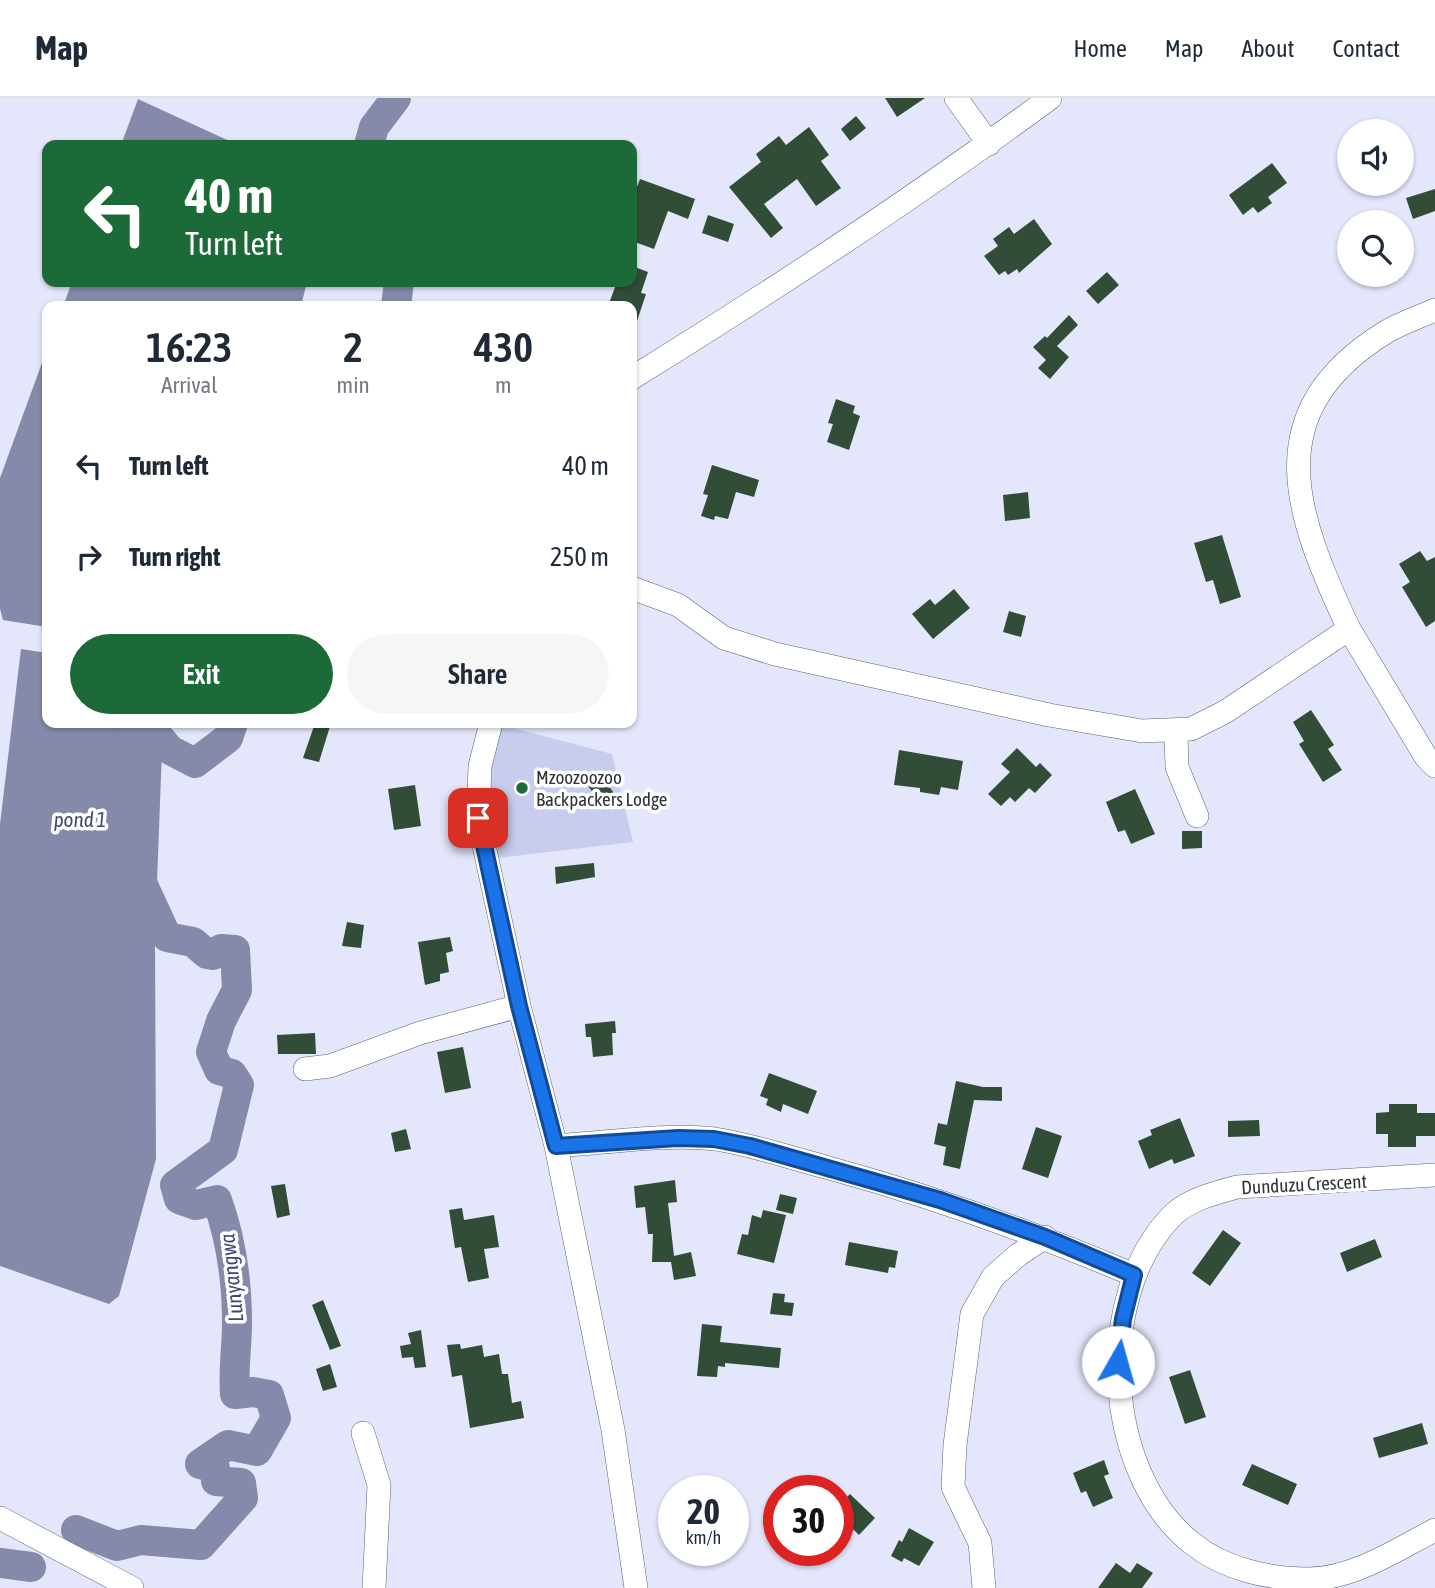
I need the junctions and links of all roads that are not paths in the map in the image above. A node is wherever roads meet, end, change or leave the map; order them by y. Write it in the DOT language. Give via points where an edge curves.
graph roads {
  1 [pos="956,98"];
  2 [pos="1050,98"];
  3 [pos="989,144"];
  4 [pos="1435,310"];
  5 [pos="637,375"];
  6 [pos="637,590"];
  7 [pos="1349,629"];
  8 [pos="490,728"];
  9 [pos="1176,732"];
  10 [pos="1435,766"];
  11 [pos="1197,816"];
  12 [pos="519,1006"];
  13 [pos="305,1069"];
  14 [pos="556,1146"];
  15 [pos="1435,1175"];
  16 [pos="1045,1237"];
  17 [pos="1134,1275"];
  18 [pos="363,1433"];
  19 [pos="0,1518"];
  20 [pos="1435,1530"];
  21 [pos="132,1588"];
  22 [pos="374,1588"];
  23 [pos="636,1588"];
  24 [pos="984,1588"];
  1 -- 3 [label="street"];
  2 -- 3 [label="street"];
  3 -- 5 [label="street" via="740,312"];
  4 -- 7 [label="street" via="1387,331 1323,386 1307,413 1297,449 1297,481 1304,510 1324,576"];
  6 -- 9 [label="street" via="678,605 724,638 775,654 1110,727"];
  7 -- 9 [label="street" via="1225,712"];
  7 -- 10 [label="street"];
  8 -- 12 [label="street" via="480,766 478,818"];
  9 -- 11 [label="street" via="1177,767"];
  12 -- 13 [label="street" via="420,1032 330,1066"];
  12 -- 14 [label="street"];
  14 -- 16 [label="street" via="714,1139 902,1187"];
  14 -- 23 [label="street" via="613,1430"];
  15 -- 17 [label="street, Dunduzu Crescent" via="1237,1187 1208,1195 1176,1213 1152,1242"];
  16 -- 17 [label="street"];
  16 -- 24 [label="street" via="993,1277 972,1314 953,1487 980,1543"];
  17 -- 20 [label="street, Dunduzu Crescent" via="1118,1362 1127,1435 1155,1499 1170,1523 1193,1545 1228,1564 1310,1579 1359,1568"];
  18 -- 22 [label="street" via="379,1485"];
  19 -- 21 [label="street"];
}
